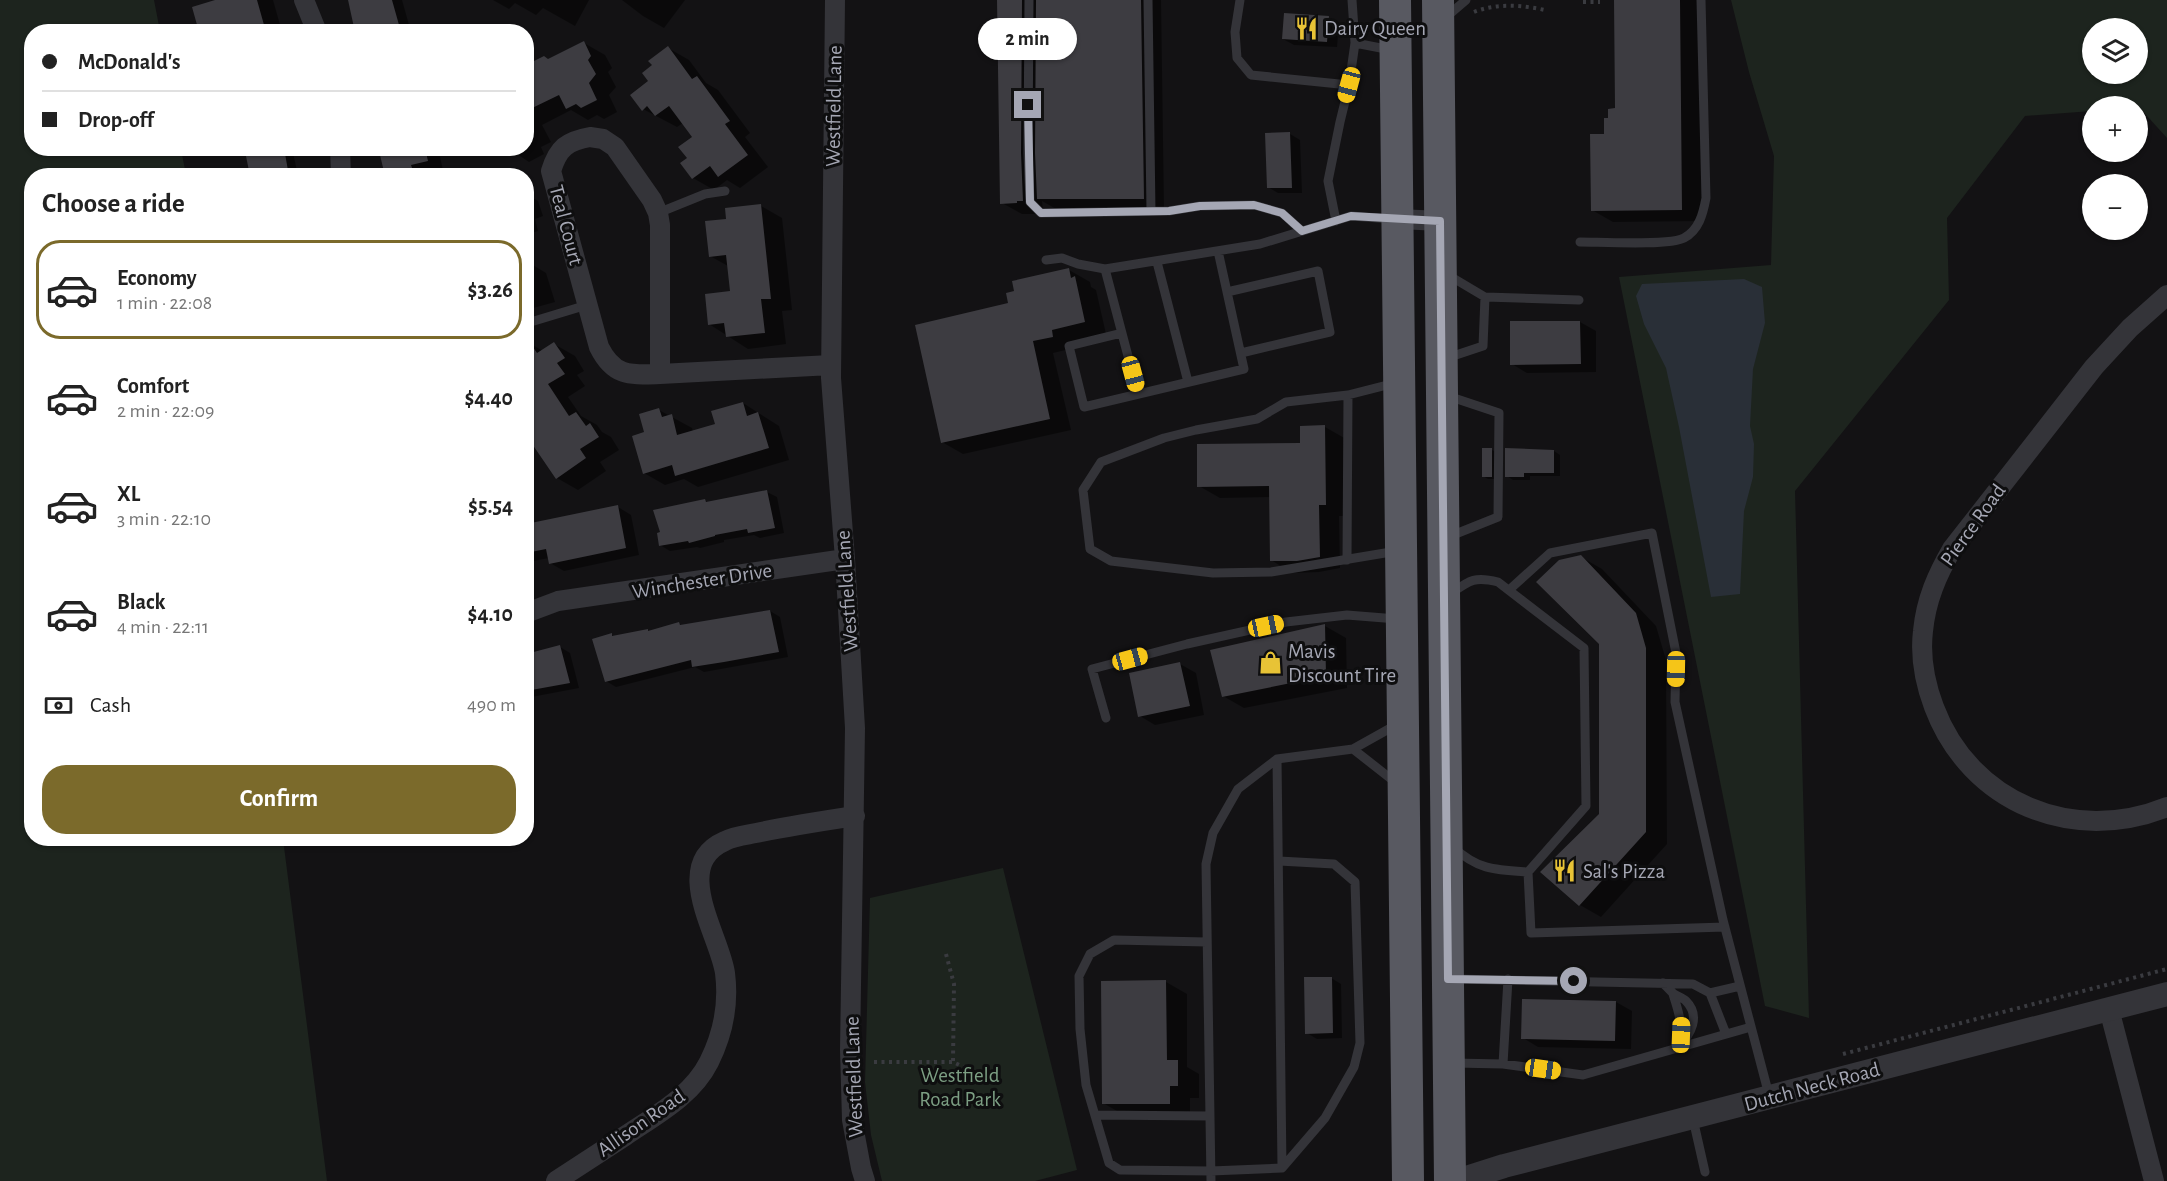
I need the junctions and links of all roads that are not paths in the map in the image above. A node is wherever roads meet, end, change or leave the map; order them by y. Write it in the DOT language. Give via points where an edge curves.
graph roads {
  1 [pos="303,0"];
  2 [pos="835,0"];
  3 [pos="1029,0"];
  4 [pos="1148,0"];
  5 [pos="1240,0"];
  6 [pos="1352,0"];
  7 [pos="1395,0"];
  8 [pos="1466,0"];
  9 [pos="1701,0"];
  10 [pos="1438,12"];
  11 [pos="303,24"];
  12 [pos="314,24"];
  13 [pos="1355,43"];
  14 [pos="1396,51"];
  15 [pos="1349,85"];
  16 [pos="725,191"];
  17 [pos="1151,211"];
  18 [pos="658,213"];
  19 [pos="1399,219"];
  20 [pos="1336,221"];
  21 [pos="1440,221"];
  22 [pos="1302,231"];
  23 [pos="1580,242"];
  24 [pos="1218,251"];
  25 [pos="1046,260"];
  26 [pos="1157,262"];
  27 [pos="1105,269"];
  28 [pos="1441,270"];
  29 [pos="1227,292"];
  30 [pos="2167,295"];
  31 [pos="1485,297"];
  32 [pos="1579,300"];
  33 [pos="587,305"];
  34 [pos="534,321"];
  35 [pos="1122,333"];
  36 [pos="1241,353"];
  37 [pos="1442,359"];
  38 [pos="831,365"];
  39 [pos="660,374"];
  40 [pos="1188,382"];
  41 [pos="1400,382"];
  42 [pos="1138,394"];
  43 [pos="1442,394"];
  44 [pos="1348,395"];
  45 [pos="1443,539"];
  46 [pos="1402,550"];
  47 [pos="845,559"];
  48 [pos="1347,560"];
  49 [pos="1509,590"];
  50 [pos="1443,598"];
  51 [pos="534,599"];
  52 [pos="558,601"];
  53 [pos="534,610"];
  54 [pos="1403,620"];
  55 [pos="1106,718"];
  56 [pos="1404,721"];
  57 [pos="1353,749"];
  58 [pos="1277,759"];
  59 [pos="1404,789"];
  60 [pos="2167,807"];
  61 [pos="855,816"];
  62 [pos="1446,840"];
  63 [pos="1279,861"];
  64 [pos="1528,872"];
  65 [pos="1725,927"];
  66 [pos="1207,942"];
  67 [pos="1448,979"];
  68 [pos="1508,979"];
  69 [pos="1663,983"];
  70 [pos="1740,986"];
  71 [pos="1710,993"];
  72 [pos="2167,994"];
  73 [pos="2109,1009"];
  74 [pos="1751,1027"];
  75 [pos="1726,1034"];
  76 [pos="1676,1048"];
  77 [pos="1449,1063"];
  78 [pos="1503,1064"];
  79 [pos="1770,1098"];
  80 [pos="1095,1115"];
  81 [pos="1210,1116"];
  82 [pos="1693,1117"];
  83 [pos="1282,1168"];
  84 [pos="1705,1172"];
  85 [pos="1211,1176"];
  86 [pos="556,1181"];
  87 [pos="865,1181"];
  88 [pos="1408,1181"];
  89 [pos="1450,1181"];
  90 [pos="1457,1181"];
  91 [pos="2154,1181"];
  1 -- 11 [label="street"];
  1 -- 12 [label="street"];
  2 -- 38 [label="street, Westfield Lane"];
  3 -- 17 [label="lane" via="1030,202 1041,213"];
  4 -- 17 [label="lane"];
  5 -- 15 [label="lane" via="1235,32 1237,58 1251,75"];
  6 -- 13 [label="lane"];
  7 -- 14 [label="highway"];
  8 -- 10 [label="lane"];
  9 -- 23 [label="lane" via="1706,198 1703,214 1696,228 1683,238 1667,242"];
  10 -- 21 [label="highway"];
  13 -- 14 [label="lane"];
  13 -- 15 [label="lane"];
  14 -- 19 [label="highway"];
  15 -- 20 [label="lane" via="1328,181"];
  16 -- 18 [label="lane" via="705,194"];
  17 -- 22 [label="lane" via="1254,205 1282,213"];
  18 -- 33 [label="street, Teal Court" via="615,147 590,137 564,146 551,171"];
  18 -- 39 [label="street, Teal Court"];
  19 -- 20 [label="lane" via="1351,216"];
  19 -- 21 [label="street"];
  19 -- 41 [label="highway"];
  20 -- 22 [label="lane"];
  21 -- 28 [label="highway"];
  22 -- 24 [label="lane"];
  24 -- 26 [label="lane"];
  24 -- 29 [label="lane"];
  25 -- 27 [label="lane" via="1062,258"];
  26 -- 27 [label="lane"];
  26 -- 40 [label="lane"];
  27 -- 35 [label="lane"];
  28 -- 31 [label="lane"];
  28 -- 37 [label="highway"];
  29 -- 36 [label="lane"];
  29 -- 36 [label="lane" via="1318,271 1330,332"];
  30 -- 60 [label="street, Pierce Road" via="2094,367 1952,549 1928,602 1923,662 1928,692 1956,750 1974,771 2005,795 2046,814 2073,820 2125,819"];
  31 -- 32 [label="lane"];
  31 -- 37 [label="lane" via="1483,346"];
  33 -- 34 [label="lane"];
  33 -- 39 [label="street, Teal Court" via="606,360 631,375"];
  35 -- 42 [label="lane"];
  35 -- 42 [label="lane" via="1069,346 1084,407"];
  36 -- 40 [label="lane" via="1244,369"];
  37 -- 43 [label="highway"];
  38 -- 39 [label="street, Teal Court"];
  38 -- 47 [label="street, Westfield Lane"];
  40 -- 42 [label="lane"];
  41 -- 44 [label="lane"];
  41 -- 46 [label="highway"];
  43 -- 45 [label="highway"];
  43 -- 45 [label="lane" via="1498,413 1498,517"];
  44 -- 48 [label="lane"];
  44 -- 48 [label="lane" via="1286,402 1257,419 1164,438 1101,462 1083,490 1090,549 1110,561 1212,573 1271,572"];
  45 -- 50 [label="highway"];
  46 -- 48 [label="lane"];
  46 -- 54 [label="highway"];
  47 -- 52 [label="street, Winchester Drive"];
  47 -- 61 [label="street, Westfield Lane" via="855,728"];
  49 -- 50 [label="lane" via="1483,578 1468,582"];
  49 -- 64 [label="lane" via="1584,648 1586,806"];
  49 -- 65 [label="lane" via="1550,554 1652,533 1676,653 1675,702"];
  50 -- 62 [label="highway"];
  51 -- 52 [label="street, Winchester Drive"];
  52 -- 53 [label="street, Winchester Drive"];
  54 -- 55 [label="lane" via="1347,615 1286,622 1092,669"];
  54 -- 56 [label="highway"];
  56 -- 57 [label="lane"];
  56 -- 59 [label="highway"];
  57 -- 58 [label="lane"];
  57 -- 59 [label="lane"];
  58 -- 63 [label="lane"];
  58 -- 66 [label="lane" via="1238,789 1213,833 1206,864"];
  59 -- 88 [label="highway"];
  61 -- 86 [label="street, Allison Road" via="730,839 709,854 699,883 700,898 724,970 726,992 725,1016 708,1063 674,1104"];
  61 -- 87 [label="street, Westfield Lane" via="851,1061 854,1134"];
  62 -- 64 [label="lane" via="1477,865 1491,870"];
  62 -- 67 [label="highway"];
  63 -- 83 [label="lane"];
  63 -- 83 [label="lane" via="1334,864 1355,882 1360,1043 1354,1067 1325,1118"];
  64 -- 65 [label="lane" via="1531,933"];
  65 -- 70 [label="lane"];
  66 -- 80 [label="lane" via="1114,940 1089,954 1079,976 1080,1029 1086,1085"];
  66 -- 81 [label="lane"];
  67 -- 68 [label="lane"];
  67 -- 77 [label="highway"];
  68 -- 69 [label="lane"];
  68 -- 78 [label="lane"];
  69 -- 71 [label="lane" via="1693,984"];
  69 -- 76 [label="lane" via="1692,1010 1694,1023 1687,1039"];
  70 -- 71 [label="lane"];
  70 -- 74 [label="lane"];
  71 -- 75 [label="lane"];
  72 -- 73 [label="street, Dutch Neck Road"];
  73 -- 79 [label="street, Dutch Neck Road"];
  73 -- 91 [label="street"];
  74 -- 75 [label="lane"];
  74 -- 79 [label="lane"];
  75 -- 76 [label="lane"];
  76 -- 78 [label="lane" via="1583,1075"];
  77 -- 78 [label="lane"];
  77 -- 89 [label="highway"];
  79 -- 82 [label="street, Dutch Neck Road"];
  80 -- 81 [label="lane"];
  80 -- 85 [label="lane" via="1109,1163 1120,1170"];
  81 -- 85 [label="lane"];
  82 -- 84 [label="lane"];
  82 -- 90 [label="street, Dutch Neck Road"];
  83 -- 85 [label="lane"];
}
